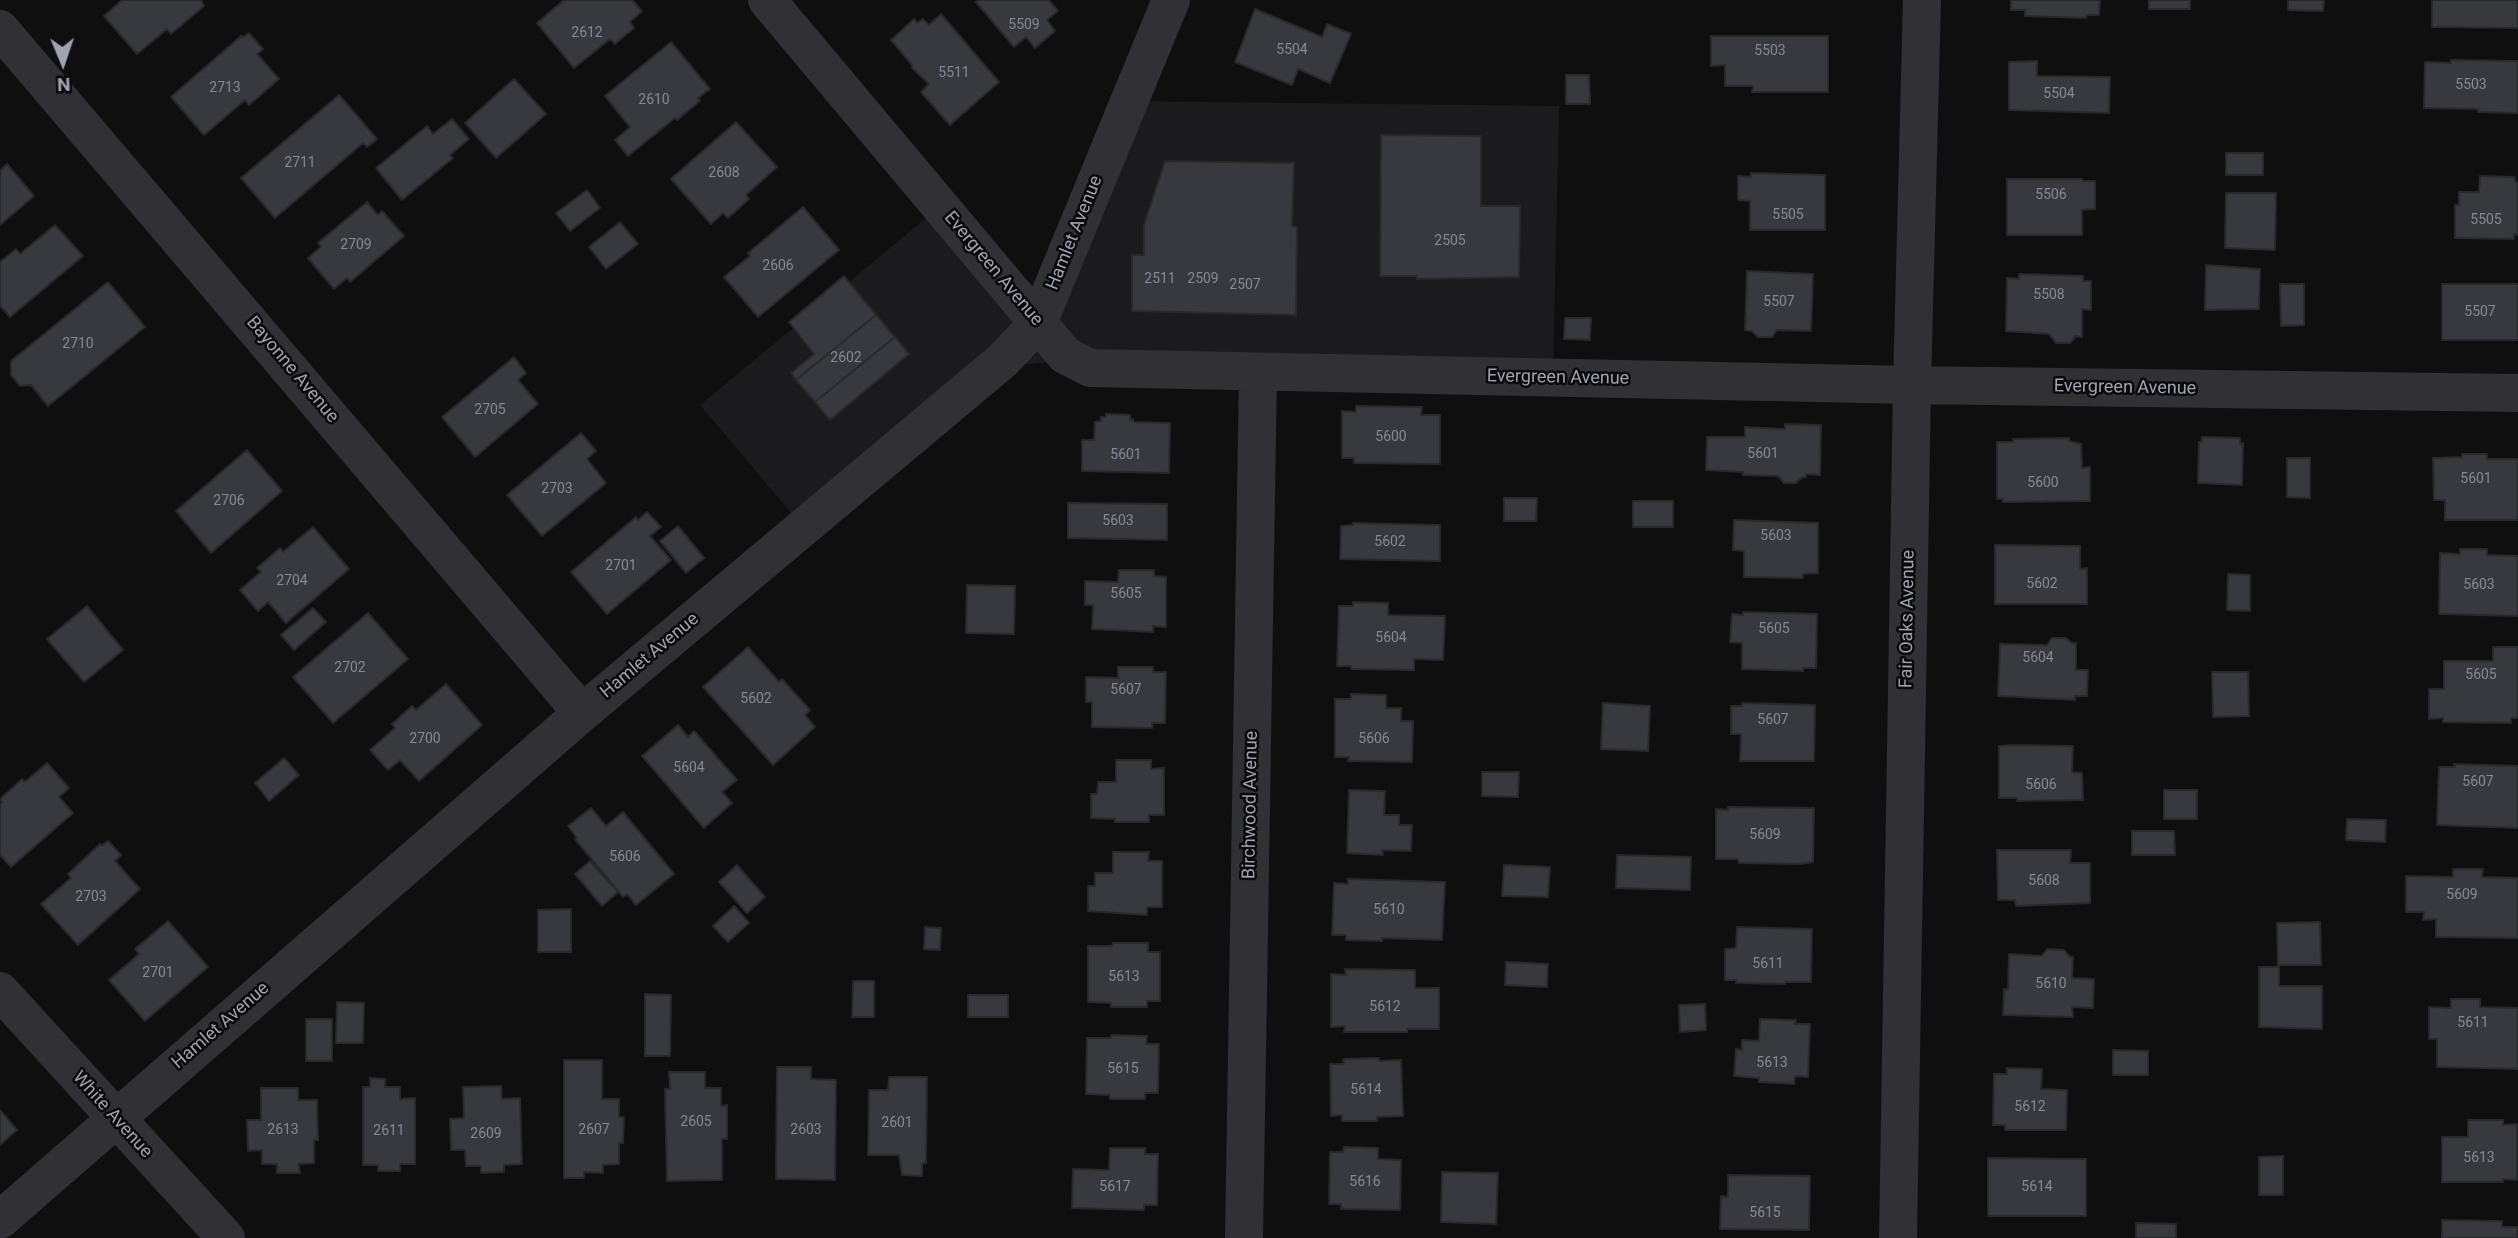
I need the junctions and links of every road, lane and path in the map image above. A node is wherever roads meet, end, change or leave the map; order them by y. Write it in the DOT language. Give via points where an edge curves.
graph roads {
  1 [pos="767,0"];
  2 [pos="1171,0"];
  3 [pos="1922,0"];
  4 [pos="0,29"];
  5 [pos="1038,323"];
  6 [pos="1258,372"];
  7 [pos="1912,385"];
  8 [pos="2518,393"];
  9 [pos="582,713"];
  10 [pos="0,991"];
  11 [pos="114,1119"];
  12 [pos="0,1220"];
  13 [pos="226,1238"];
  14 [pos="1244,1238"];
  15 [pos="1898,1238"];
  1 -- 5 [label="street, Evergreen Avenue"];
  2 -- 5 [label="street, Hamlet Avenue"];
  3 -- 7 [label="street, Fair Oaks Avenue"];
  4 -- 9 [label="street, Bayonne Avenue"];
  5 -- 6 [label="street, Evergreen Avenue" via="1065,355 1090,368"];
  5 -- 9 [label="street, Hamlet Avenue" via="1003,360"];
  6 -- 7 [label="street, Evergreen Avenue"];
  6 -- 14 [label="street, Birchwood Avenue"];
  7 -- 8 [label="street, Evergreen Avenue"];
  7 -- 15 [label="street, Fair Oaks Avenue"];
  9 -- 11 [label="street, Hamlet Avenue"];
  10 -- 11 [label="street, White Avenue"];
  11 -- 12 [label="street, Hamlet Avenue"];
  11 -- 13 [label="street, White Avenue"];
}
